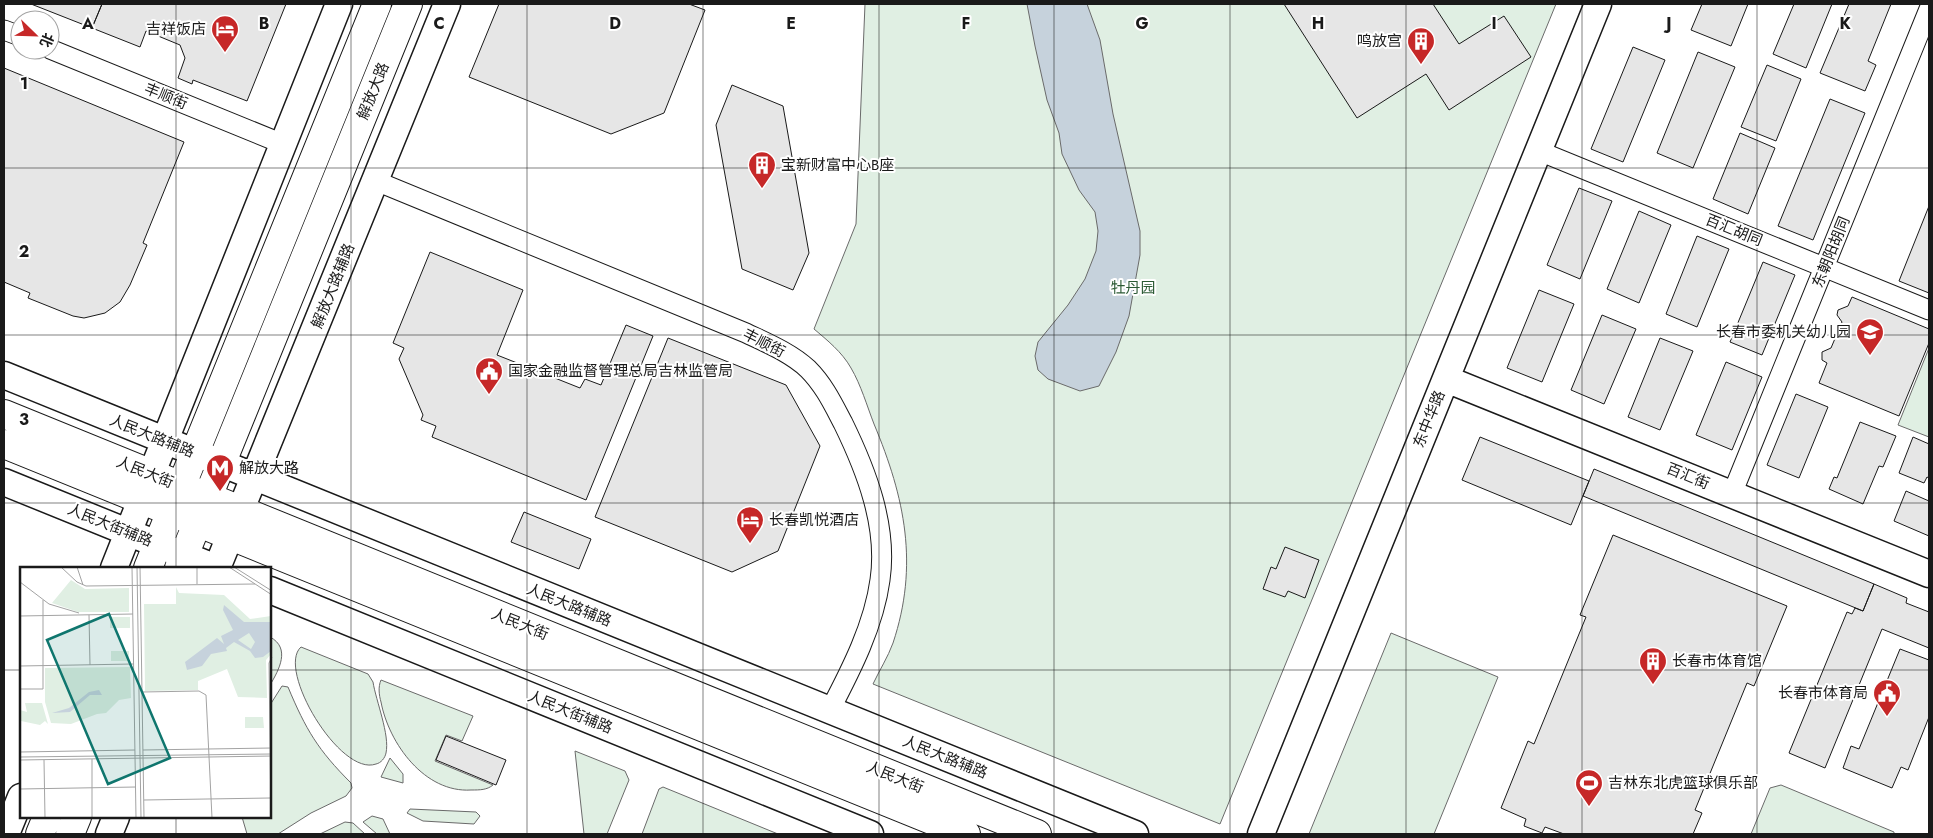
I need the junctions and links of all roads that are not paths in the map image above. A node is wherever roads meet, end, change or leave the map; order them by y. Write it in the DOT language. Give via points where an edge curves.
graph roads {
  1 [pos="339,4"];
  2 [pos="377,4"];
  3 [pos="408,4"];
  4 [pos="447,4"];
  5 [pos="1598,4"];
  6 [pos="1929,9"];
  7 [pos="60,53"];
  8 [pos="283,144"];
  9 [pos="1539,150"];
  10 [pos="376,181"];
  11 [pos="1824,268"];
  12 [pos="1929,310"];
  13 [pos="4,376"];
  14 [pos="1446,379"];
  15 [pos="4,414"];
  16 [pos="164,440"];
  17 [pos="4,444"];
  18 [pos="195,453"];
  19 [pos="221,464"];
  20 [pos="150,474"];
  21 [pos="254,477"];
  22 [pos="4,482"];
  23 [pos="181,486"];
  24 [pos="1732,494"];
  25 [pos="207,497"];
  26 [pos="140,499"];
  27 [pos="240,510"];
  28 [pos="171,512"];
  29 [pos="197,522"];
  30 [pos="128,532"];
  31 [pos="230,536"];
  32 [pos="153,556"];
  33 [pos="181,562"];
  34 [pos="114,567"];
  35 [pos="210,567"];
  36 [pos="216,567"];
  37 [pos="1929,574"];
  38 [pos="271,590"];
  39 [pos="830,710"];
  40 [pos="20,799"];
  41 [pos="47,818"];
  42 [pos="78,818"];
  43 [pos="116,818"];
  44 [pos="6,834"];
  45 [pos="40,834"];
  46 [pos="70,834"];
  47 [pos="109,834"];
  48 [pos="870,834"];
  49 [pos="966,834"];
  50 [pos="1037,834"];
  51 [pos="1135,834"];
  52 [pos="1261,834"];
  1 -- 8 [label="street"];
  2 -- 18 [label="main road, 解放大路"];
  3 -- 19 [label="main road, 解放大路"];
  4 -- 10 [label="street, 解放大路辅路"];
  5 -- 9 [label="street, 东中华路"];
  6 -- 11 [label="street, 东朝阳胡同"];
  7 -- 8 [label="street, 丰顺街"];
  8 -- 16 [label="street"];
  9 -- 11 [label="street, 百汇胡同"];
  9 -- 14 [label="street, 东中华路"];
  10 -- 21 [label="street, 解放大路辅路"];
  10 -- 39 [label="street, 丰顺街" via="746,333 782,351 808,369 826,389 861,461 875,506 882,545 880,580 873,610 861,645"];
  11 -- 12 [label="street, 百汇胡同"];
  11 -- 24 [label="street, 东朝阳胡同"];
  13 -- 16 [label="street, 人民大路辅路"];
  14 -- 24 [label="street, 百汇街"];
  14 -- 52 [label="street, 东中华路"];
  15 -- 20 [label="main road, 人民大街"];
  16 -- 18 [label="street, 人民大路辅路"];
  16 -- 20 [label="street"];
  17 -- 26 [label="main road, 人民大街"];
  18 -- 19 [label="street, 人民大路辅路"];
  18 -- 23 [label="main road, 解放大路"];
  19 -- 21 [label="street, 人民大路辅路"];
  19 -- 25 [label="main road, 解放大路"];
  20 -- 23 [label="main road, 人民大街"];
  20 -- 26 [label="street"];
  21 -- 27 [label="street, 解放大路辅路"];
  21 -- 39 [label="street, 人民大路辅路"];
  22 -- 30 [label="street, 人民大街辅路"];
  23 -- 25 [label="main road, 人民大街"];
  23 -- 28 [label="main road, 解放大路"];
  24 -- 37 [label="street, 百汇街"];
  25 -- 27 [label="main road, 人民大街"];
  25 -- 29 [label="main road, 解放大路"];
  26 -- 28 [label="main road, 人民大街"];
  26 -- 30 [label="street"];
  27 -- 31 [label="street, 解放大路辅路"];
  27 -- 50 [label="main road, 人民大街"];
  28 -- 29 [label="main road, 人民大街"];
  28 -- 32 [label="main road, 解放大路"];
  29 -- 31 [label="main road, 人民大街"];
  29 -- 33 [label="main road, 解放大路"];
  30 -- 32 [label="street, 人民大街辅路"];
  30 -- 34 [label="street"];
  31 -- 36 [label="street, 解放大路辅路"];
  31 -- 49 [label="main road, 人民大街"];
  32 -- 33 [label="street, 人民大街辅路"];
  33 -- 35 [label="street, 人民大街辅路"];
  38 -- 48 [label="street, 人民大街辅路"];
  39 -- 51 [label="street, 人民大路辅路"];
  40 -- 44 [label="street"];
  41 -- 45 [label="main road"];
  42 -- 46 [label="main road"];
  43 -- 47 [label="street"];
}
